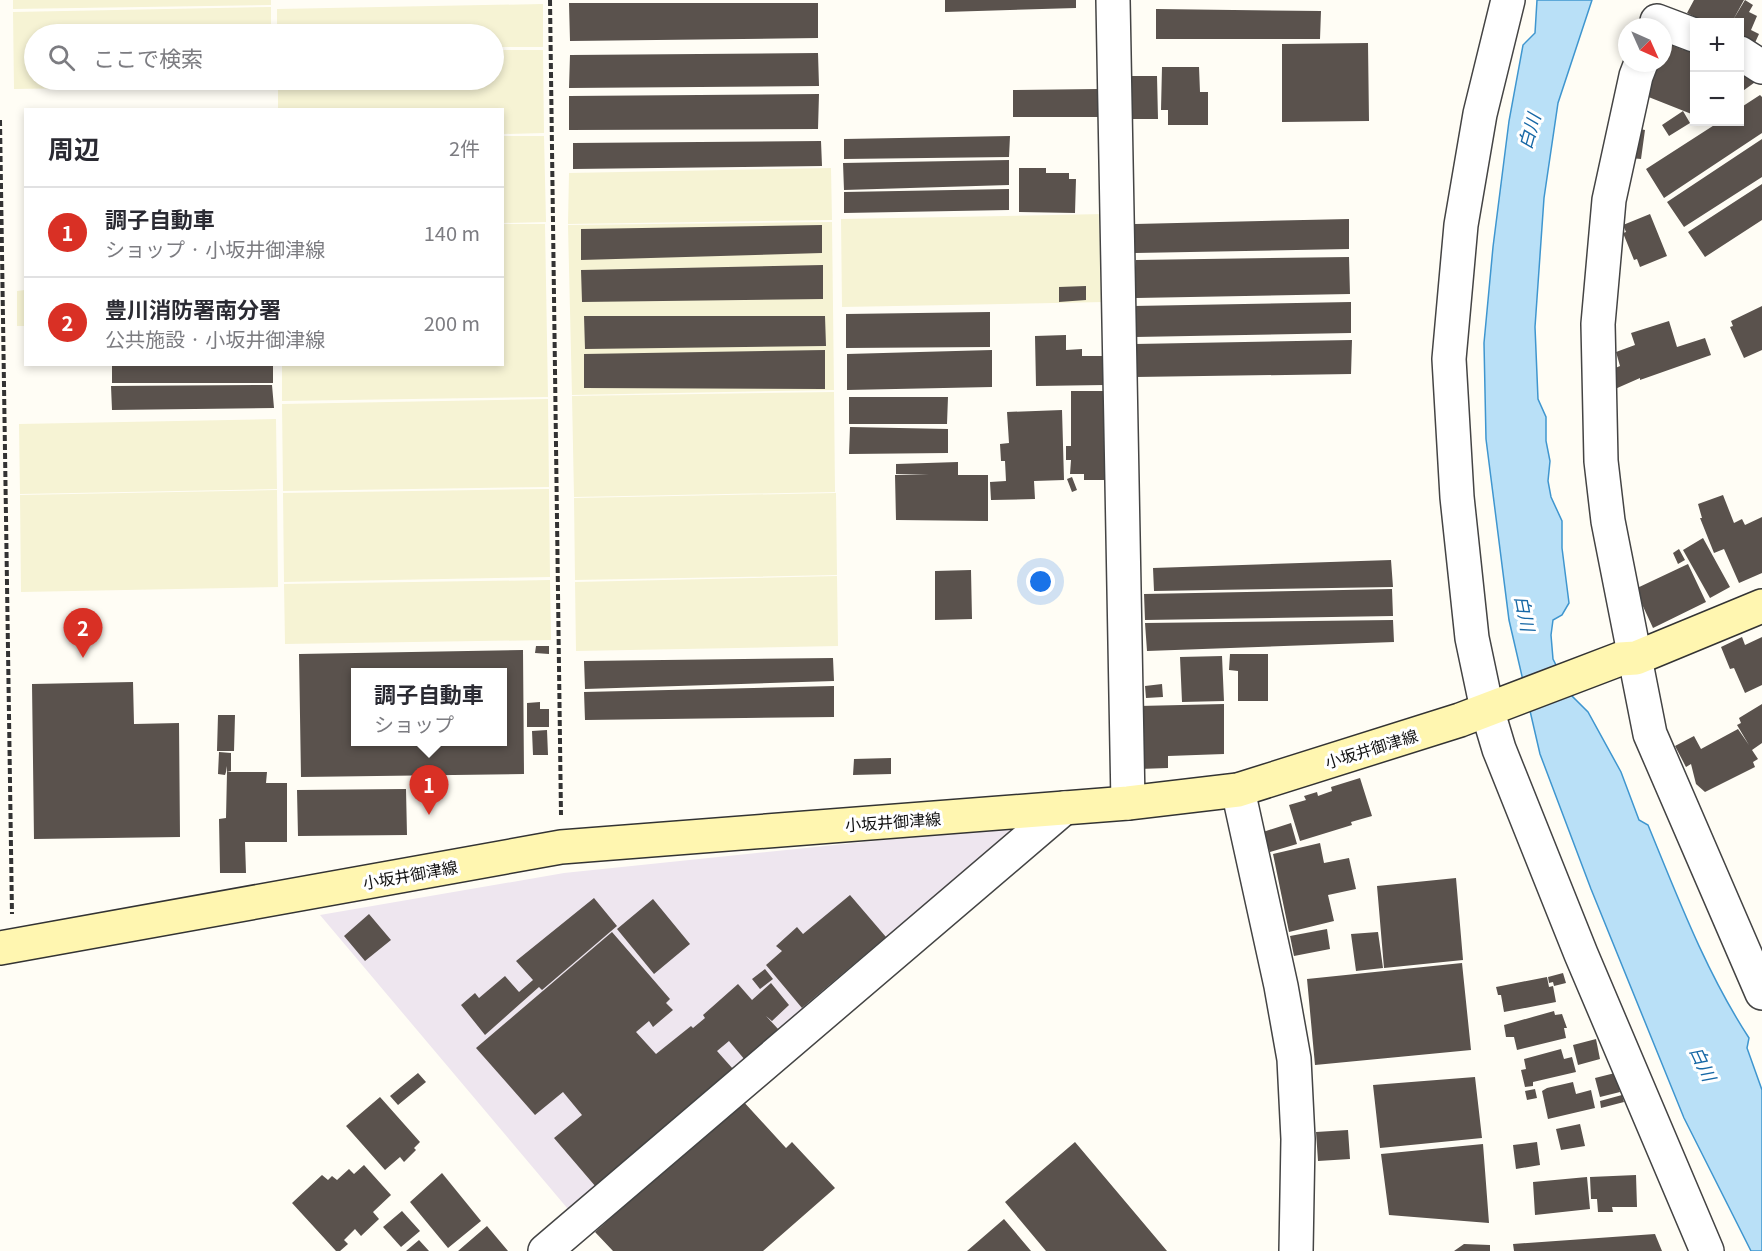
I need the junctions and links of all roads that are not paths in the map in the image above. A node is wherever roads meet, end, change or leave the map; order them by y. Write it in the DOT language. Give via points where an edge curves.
graph roads {
  1 [pos="1113,0"];
  2 [pos="1508,0"];
  3 [pos="1659,16"];
  4 [pos="1690,32"];
  5 [pos="1744,56"];
  6 [pos="1762,67"];
  7 [pos="1638,72"];
  8 [pos="1762,606"];
  9 [pos="1628,658"];
  10 [pos="1496,706"];
  11 [pos="1238,790"];
  12 [pos="1128,803"];
  13 [pos="1064,808"];
  14 [pos="6,946"];
  15 [pos="1762,993"];
  16 [pos="545,1251"];
  17 [pos="1296,1251"];
  18 [pos="1707,1251"];
  1 -- 12 [label="street"];
  2 -- 10 [label="street" via="1480,114 1461,225 1449,359 1458,509 1472,638"];
  3 -- 4 [label="street"];
  5 -- 6 [label="street"];
  7 -- 9 [label="street" via="1609,200 1598,324 1601,461"];
  8 -- 9 [label="main road, 小坂井御津線"];
  9 -- 10 [label="main road, 小坂井御津線"];
  9 -- 15 [label="street" via="1650,734"];
  10 -- 11 [label="main road, 小坂井御津線"];
  10 -- 18 [label="street" via="1499,749"];
  11 -- 12 [label="main road, 小坂井御津線"];
  11 -- 17 [label="street" via="1294,1059 1298,1139"];
  12 -- 13 [label="main road, 小坂井御津線"];
  13 -- 14 [label="main road, 小坂井御津線" via="561,847"];
  13 -- 16 [label="street"];
}
